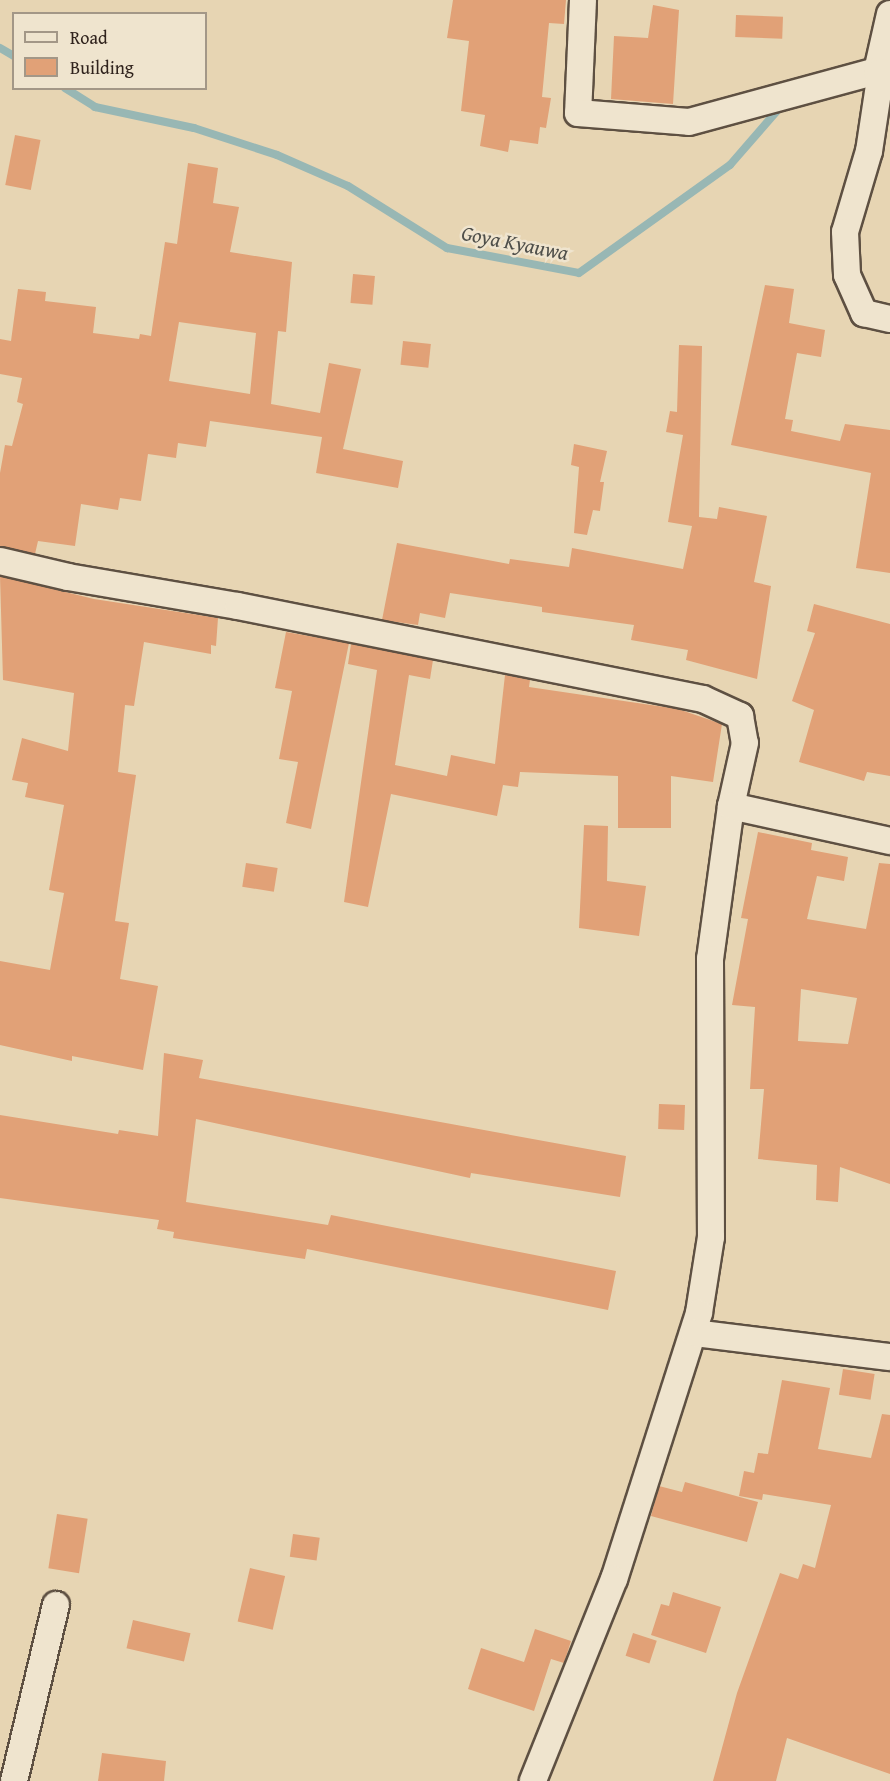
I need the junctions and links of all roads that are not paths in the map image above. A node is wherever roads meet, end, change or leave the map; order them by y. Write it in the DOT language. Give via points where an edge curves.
graph roads {
  1 [pos="583,0"];
  2 [pos="890,14"];
  3 [pos="877,71"];
  4 [pos="890,319"];
  5 [pos="0,561"];
  6 [pos="731,806"];
  7 [pos="890,841"];
  8 [pos="694,1333"];
  9 [pos="890,1357"];
  10 [pos="56,1605"];
  11 [pos="14,1781"];
  12 [pos="533,1781"];
  1 -- 3 [label="street" via="578,112 688,122"];
  2 -- 3 [label="street"];
  3 -- 4 [label="street" via="881,72 869,151 845,232 847,275 864,313"];
  5 -- 6 [label="street" via="704,699 740,716 745,743"];
  6 -- 7 [label="street"];
  6 -- 8 [label="street" via="710,959 711,1237"];
  8 -- 9 [label="street"];
  8 -- 12 [label="street" via="614,1579"];
  10 -- 11 [label="street"];
}
